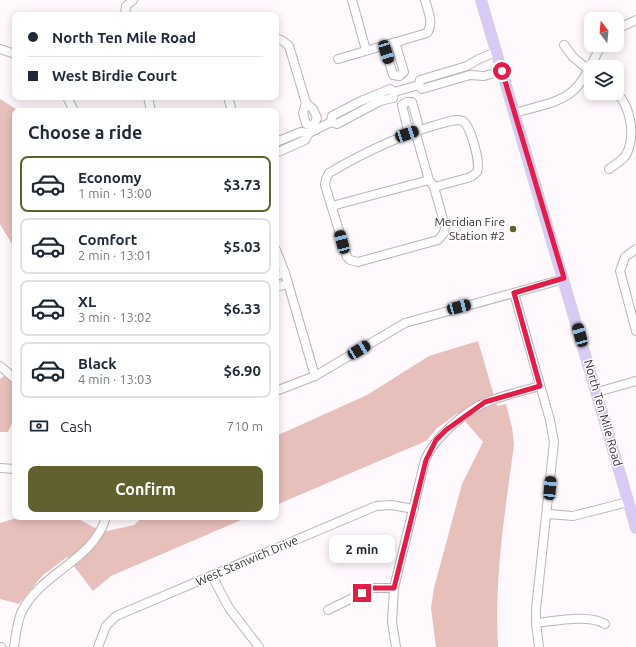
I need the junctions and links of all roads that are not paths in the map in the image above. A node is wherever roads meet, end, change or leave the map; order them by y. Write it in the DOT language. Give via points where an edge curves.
graph roads {
  1 [pos="132,0"];
  2 [pos="352,0"];
  3 [pos="425,0"];
  4 [pos="481,0"];
  5 [pos="125,12"];
  6 [pos="636,20"];
  7 [pos="624,26"];
  8 [pos="280,40"];
  9 [pos="395,42"];
  10 [pos="384,45"];
  11 [pos="564,45"];
  12 [pos="0,49"];
  13 [pos="366,50"];
  14 [pos="496,52"];
  15 [pos="12,53"];
  16 [pos="338,59"];
  17 [pos="584,67"];
  18 [pos="502,71"];
  19 [pos="399,76"];
  20 [pos="584,80"];
  21 [pos="418,85"];
  22 [pos="403,90"];
  23 [pos="621,100"];
  24 [pos="514,113"];
  25 [pos="313,130"];
  26 [pos="415,131"];
  27 [pos="279,141"];
  28 [pos="279,152"];
  29 [pos="609,170"];
  30 [pos="429,180"];
  31 [pos="434,187"];
  32 [pos="332,206"];
  33 [pos="636,249"];
  34 [pos="279,258"];
  35 [pos="285,273"];
  36 [pos="279,275"];
  37 [pos="564,278"];
  38 [pos="288,284"];
  39 [pos="279,286"];
  40 [pos="514,293"];
  41 [pos="636,332"];
  42 [pos="0,366"];
  43 [pos="12,376"];
  44 [pos="315,376"];
  45 [pos="636,381"];
  46 [pos="540,386"];
  47 [pos="279,390"];
  48 [pos="597,392"];
  49 [pos="0,468"];
  50 [pos="12,469"];
  51 [pos="628,502"];
  52 [pos="414,509"];
  53 [pos="548,514"];
  54 [pos="105,520"];
  55 [pos="636,528"];
  56 [pos="212,576"];
  57 [pos="394,588"];
  58 [pos="328,610"];
  59 [pos="536,623"];
  60 [pos="605,624"];
  61 [pos="14,647"];
  62 [pos="98,647"];
  63 [pos="259,647"];
  64 [pos="396,647"];
  65 [pos="539,647"];
  1 -- 5 [label="street" via="126,6"];
  2 -- 13 [label="street"];
  3 -- 9 [label="street" via="431,27 427,33"];
  4 -- 14 [label="main road, North Ten Mile Road"];
  6 -- 7 [label="street"];
  8 -- 25 [label="street" via="289,46 306,103 313,109 317,118"];
  9 -- 10 [label="street"];
  9 -- 19 [label="street" via="404,72"];
  10 -- 13 [label="street"];
  10 -- 19 [label="street" via="393,75"];
  11 -- 17 [label="street" via="572,57"];
  12 -- 15 [label="street"];
  13 -- 16 [label="street"];
  14 -- 18 [label="main road, North Ten Mile Road"];
  14 -- 21 [label="street" via="467,66 420,80"];
  18 -- 21 [label="street" via="484,76 470,75 422,89"];
  18 -- 24 [label="main road, North Ten Mile Road"];
  19 -- 22 [label="street"];
  20 -- 24 [label="street" via="564,98"];
  21 -- 22 [label="street"];
  22 -- 25 [label="street" via="394,92 393,98 380,101 337,124 331,122"];
  22 -- 26 [label="street" via="407,102 402,105 408,126"];
  23 -- 29 [label="street" via="628,111 631,133 625,157"];
  24 -- 37 [label="main road, North Ten Mile Road"];
  25 -- 27 [label="street"];
  25 -- 28 [label="street" via="305,140"];
  26 -- 30 [label="street"];
  26 -- 31 [label="street" via="455,120 463,121 468,127 479,164 477,172 471,177"];
  26 -- 32 [label="street" via="374,148 329,172 325,185"];
  30 -- 31 [label="street"];
  30 -- 32 [label="street"];
  31 -- 32 [label="street" via="445,226 444,233 438,240 358,262 350,260 345,254"];
  33 -- 41 [label="street" via="625,257 620,271"];
  34 -- 35 [label="street"];
  35 -- 36 [label="street"];
  35 -- 38 [label="street"];
  37 -- 40 [label="street"];
  37 -- 48 [label="main road, North Ten Mile Road"];
  38 -- 39 [label="street"];
  38 -- 44 [label="street"];
  40 -- 44 [label="street" via="405,322"];
  40 -- 46 [label="street"];
  42 -- 43 [label="street"];
  44 -- 47 [label="street"];
  45 -- 48 [label="street"];
  46 -- 52 [label="street" via="485,402 441,435 428,453"];
  46 -- 53 [label="street" via="554,442"];
  48 -- 51 [label="main road, North Ten Mile Road"];
  49 -- 50 [label="street"];
  51 -- 53 [label="street" via="573,516"];
  51 -- 55 [label="main road, North Ten Mile Road"];
  52 -- 56 [label="street, West Stanwich Drive" via="391,504 376,506"];
  52 -- 57 [label="street"];
  53 -- 59 [label="street"];
  54 -- 61 [label="street" via="96,538 34,593 22,611"];
  56 -- 62 [label="street, West Stanwich Drive" via="116,616 106,626"];
  56 -- 63 [label="street" via="229,608"];
  57 -- 58 [label="street" via="373,588"];
  57 -- 64 [label="street" via="392,622"];
  59 -- 60 [label="street" via="587,619 599,620"];
  59 -- 65 [label="street"];
}
